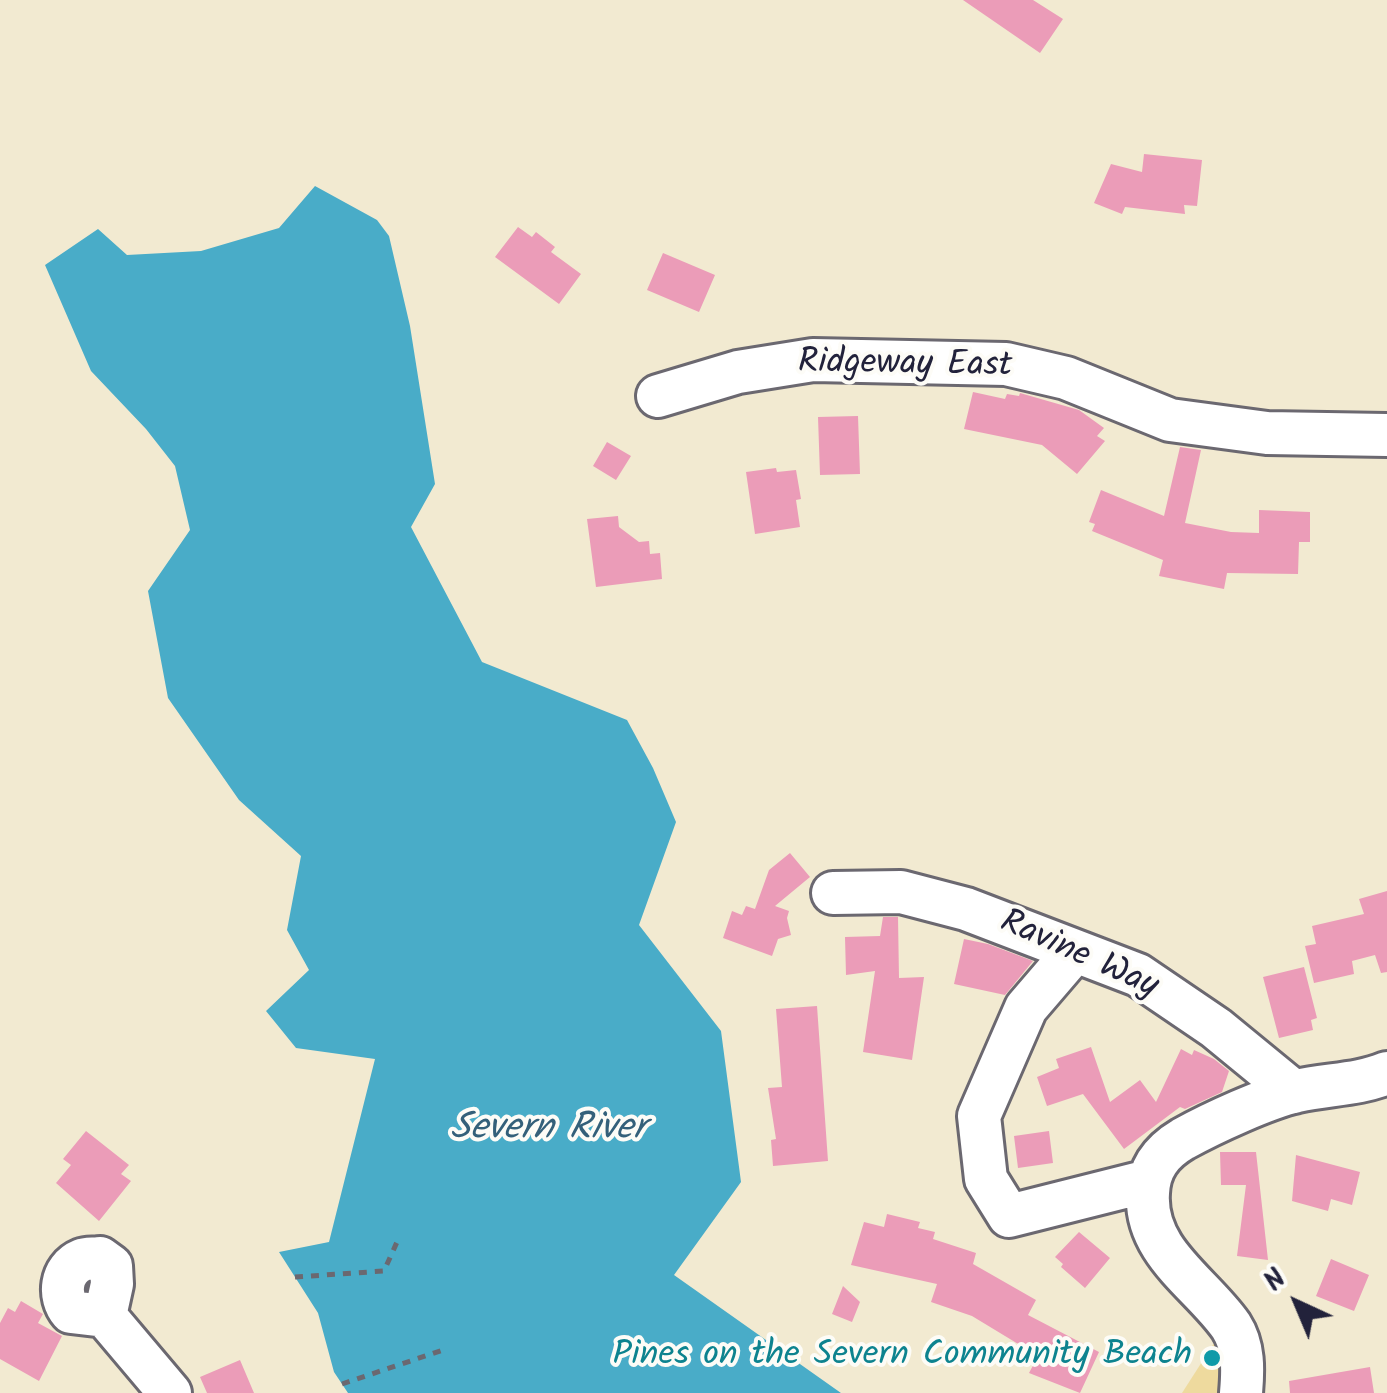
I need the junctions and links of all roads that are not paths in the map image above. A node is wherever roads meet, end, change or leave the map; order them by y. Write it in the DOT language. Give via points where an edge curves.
graph roads {
  1 [pos="658,396"];
  2 [pos="1387,435"];
  3 [pos="832,893"];
  4 [pos="1074,952"];
  5 [pos="1387,1073"];
  6 [pos="1294,1092"];
  7 [pos="1148,1182"];
  8 [pos="105,1316"];
  9 [pos="170,1393"];
  10 [pos="1241,1393"];
  1 -- 2 [label="street, Ridgeway East" via="738,372 813,360 1006,364 1066,378 1170,420 1266,433"];
  3 -- 4 [label="street, Ravine Way" via="902,892 966,908"];
  4 -- 6 [label="street, Ravine Way" via="1138,975"];
  4 -- 7 [label="street" via="1026,1008 979,1116 986,1179 1009,1216"];
  5 -- 6 [label="street"];
  6 -- 7 [label="street" via="1181,1140 1156,1159"];
  7 -- 10 [label="street" via="1146,1211 1154,1235 1232,1327 1240,1347"];
  8 -- 9 [label="street"];
}
